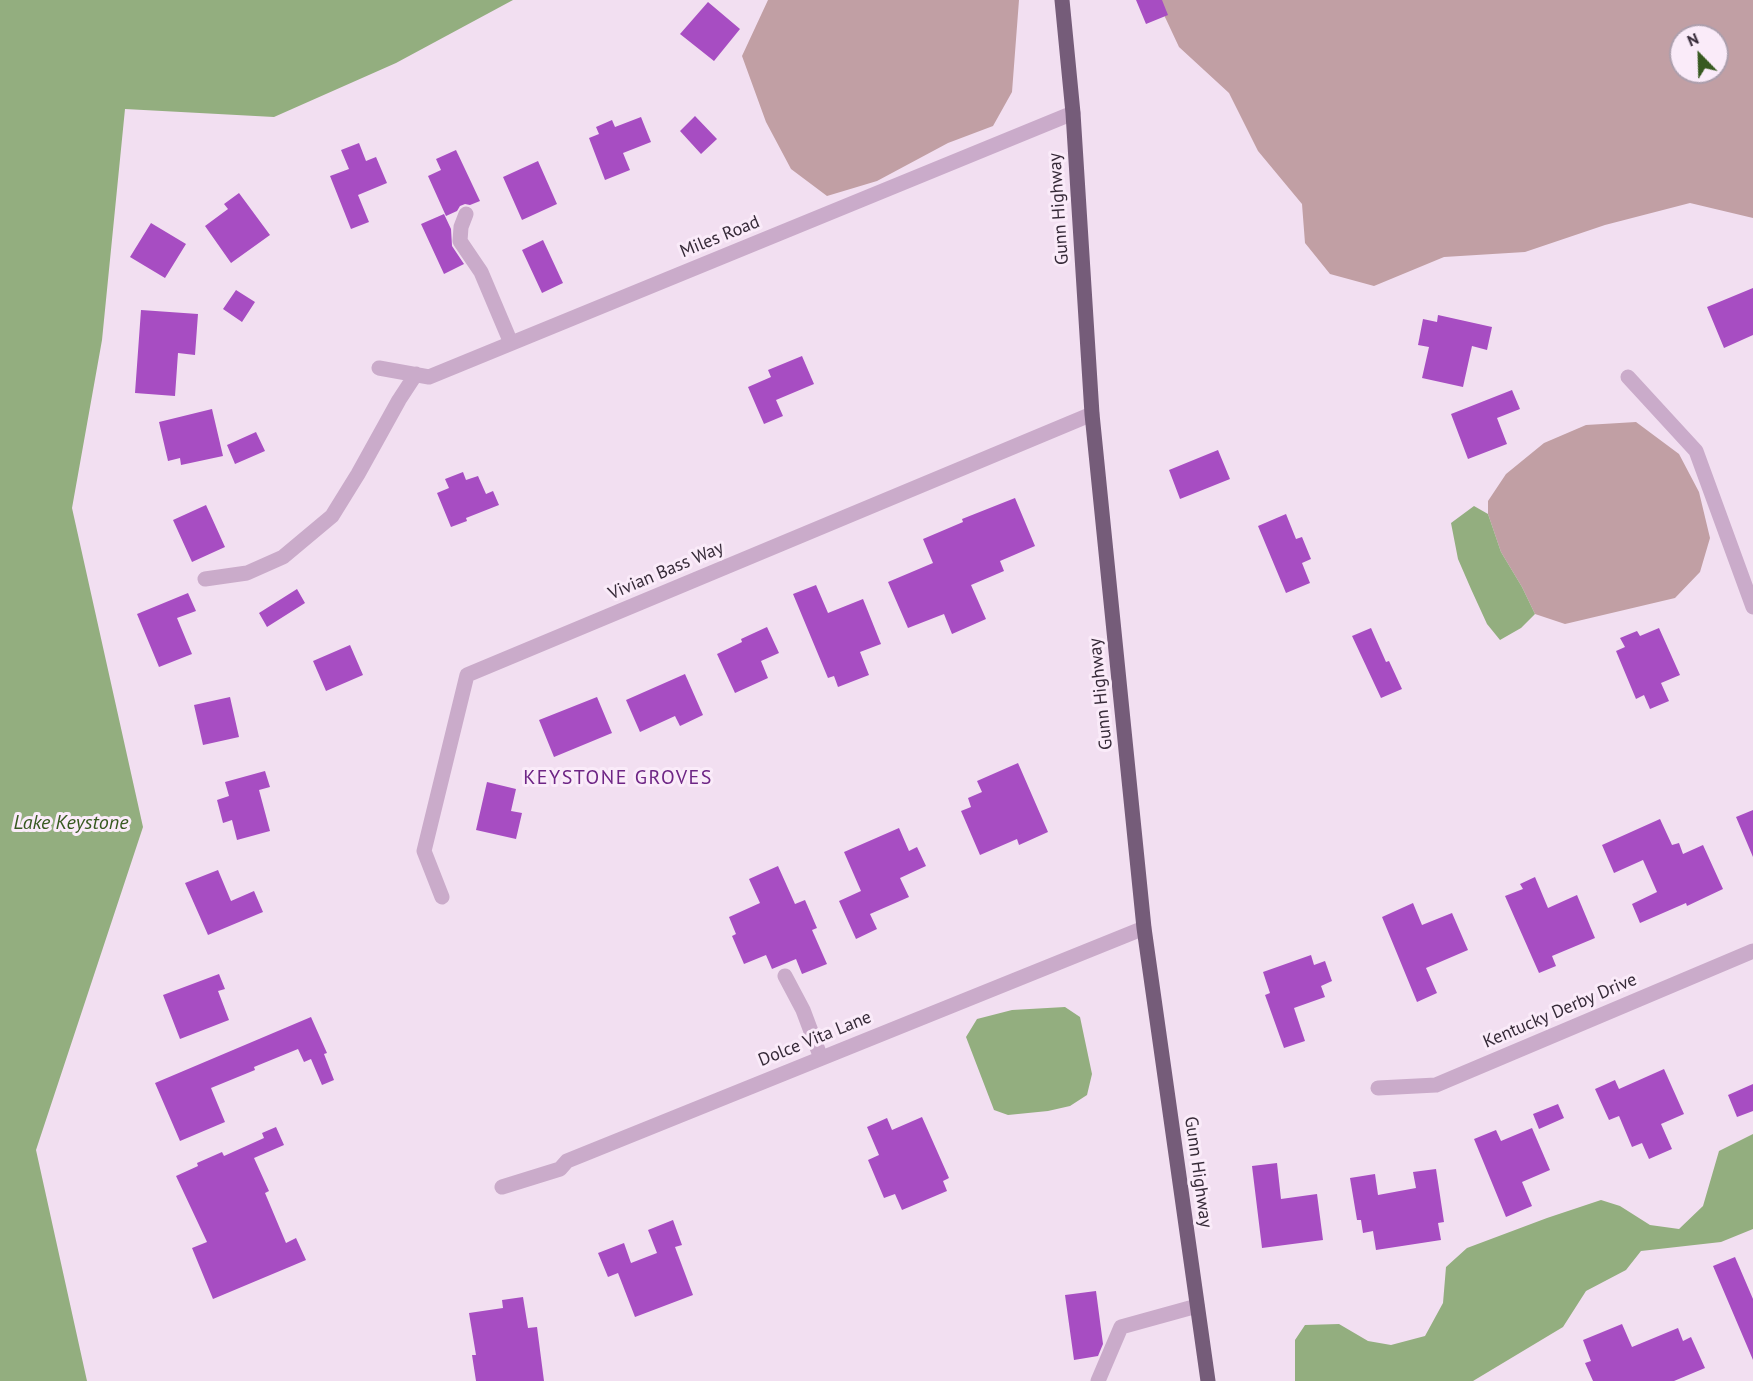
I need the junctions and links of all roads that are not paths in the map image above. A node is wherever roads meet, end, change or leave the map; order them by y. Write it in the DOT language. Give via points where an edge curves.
graph roads {
  1 [pos="1062,0"];
  2 [pos="1073,113"];
  3 [pos="466,214"];
  4 [pos="511,343"];
  5 [pos="379,368"];
  6 [pos="416,374"];
  7 [pos="1628,377"];
  8 [pos="1092,414"];
  9 [pos="205,579"];
  10 [pos="1753,607"];
  11 [pos="442,897"];
  12 [pos="1144,928"];
  13 [pos="1753,951"];
  14 [pos="785,976"];
  15 [pos="821,1058"];
  16 [pos="1378,1088"];
  17 [pos="502,1187"];
  18 [pos="1197,1306"];
  19 [pos="1098,1381"];
  20 [pos="1208,1381"];
  1 -- 2 [label="main road, Gunn Highway"];
  2 -- 4 [label="street, Miles Road"];
  2 -- 8 [label="main road, Gunn Highway"];
  3 -- 4 [label="street" via="460,241 481,272"];
  4 -- 6 [label="street, Miles Road" via="429,377"];
  5 -- 6 [label="street, Miles Road"];
  6 -- 9 [label="street" via="332,516 283,557 247,573"];
  7 -- 10 [label="street" via="1696,451"];
  8 -- 11 [label="street, Vivian Bass Way" via="467,675 424,851"];
  8 -- 12 [label="main road, Gunn Highway"];
  12 -- 15 [label="street, Dolce Vita Lane"];
  12 -- 18 [label="main road, Gunn Highway"];
  13 -- 16 [label="street, Kentucky Derby Drive" via="1436,1085"];
  14 -- 15 [label="street"];
  15 -- 17 [label="street, Dolce Vita Lane" via="567,1161 560,1169"];
  18 -- 19 [label="street" via="1121,1327"];
  18 -- 20 [label="main road, Gunn Highway"];
}
